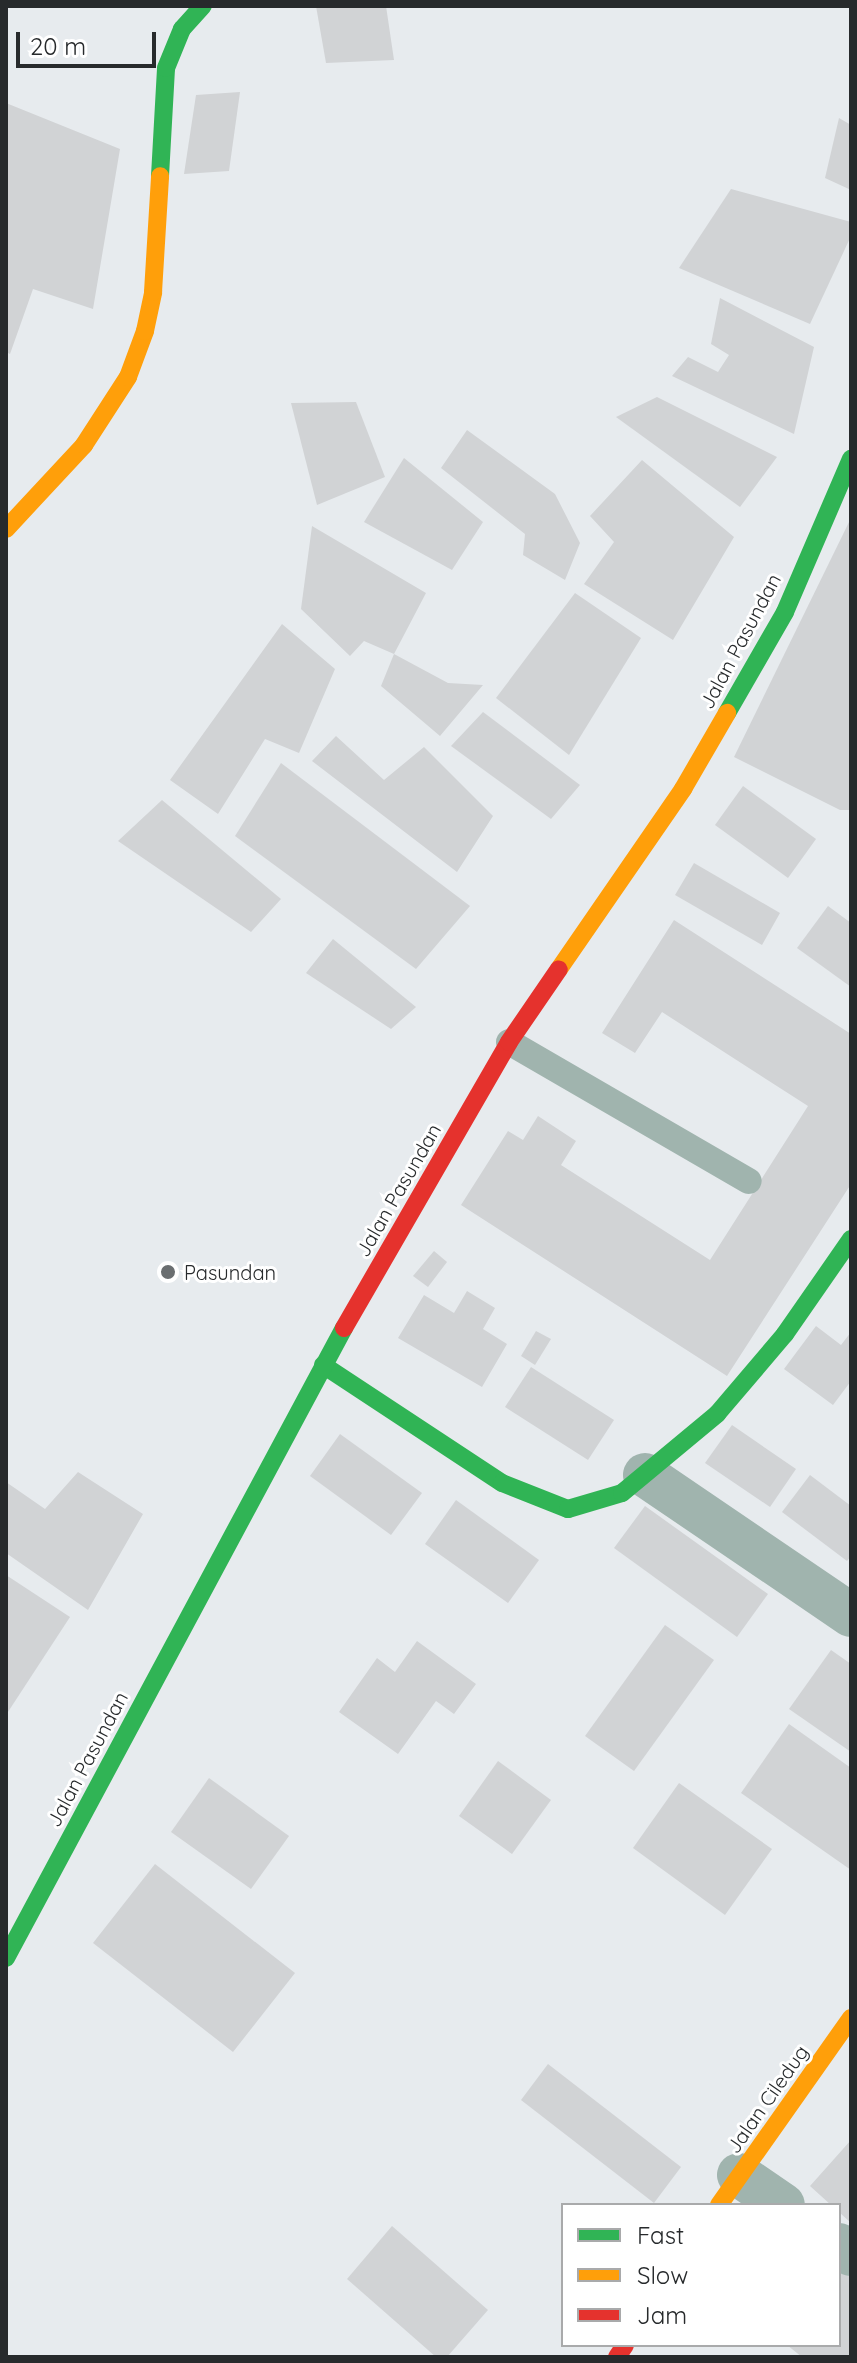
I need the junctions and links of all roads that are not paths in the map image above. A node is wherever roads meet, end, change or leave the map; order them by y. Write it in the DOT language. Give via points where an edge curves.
graph roads {
  1 [pos="203,6"];
  2 [pos="851,459"];
  3 [pos="6,529"];
  4 [pos="509,1042"];
  5 [pos="749,1181"];
  6 [pos="851,1239"];
  7 [pos="323,1365"];
  8 [pos="645,1475"];
  9 [pos="851,1615"];
  10 [pos="14,1923"];
  11 [pos="6,1958"];
  12 [pos="851,2018"];
  13 [pos="729,2190"];
  14 [pos="776,2203"];
  1 -- 3 [label="street" via="182,29 166,68 153,292 128,377 84,445"];
  2 -- 4 [label="street, Jalan Pasundan" via="785,612 683,789"];
  4 -- 5 [label="lane"];
  4 -- 7 [label="street, Jalan Pasundan"];
  6 -- 8 [label="street" via="785,1334 717,1414"];
  7 -- 8 [label="street" via="502,1483 568,1509 622,1493"];
  7 -- 10 [label="street, Jalan Pasundan"];
  8 -- 9 [label="street"];
  10 -- 11 [label="street, Jalan Pasundan"];
  12 -- 13 [label="street, Jalan Ciledug"];
  13 -- 14 [label="street"];
}
